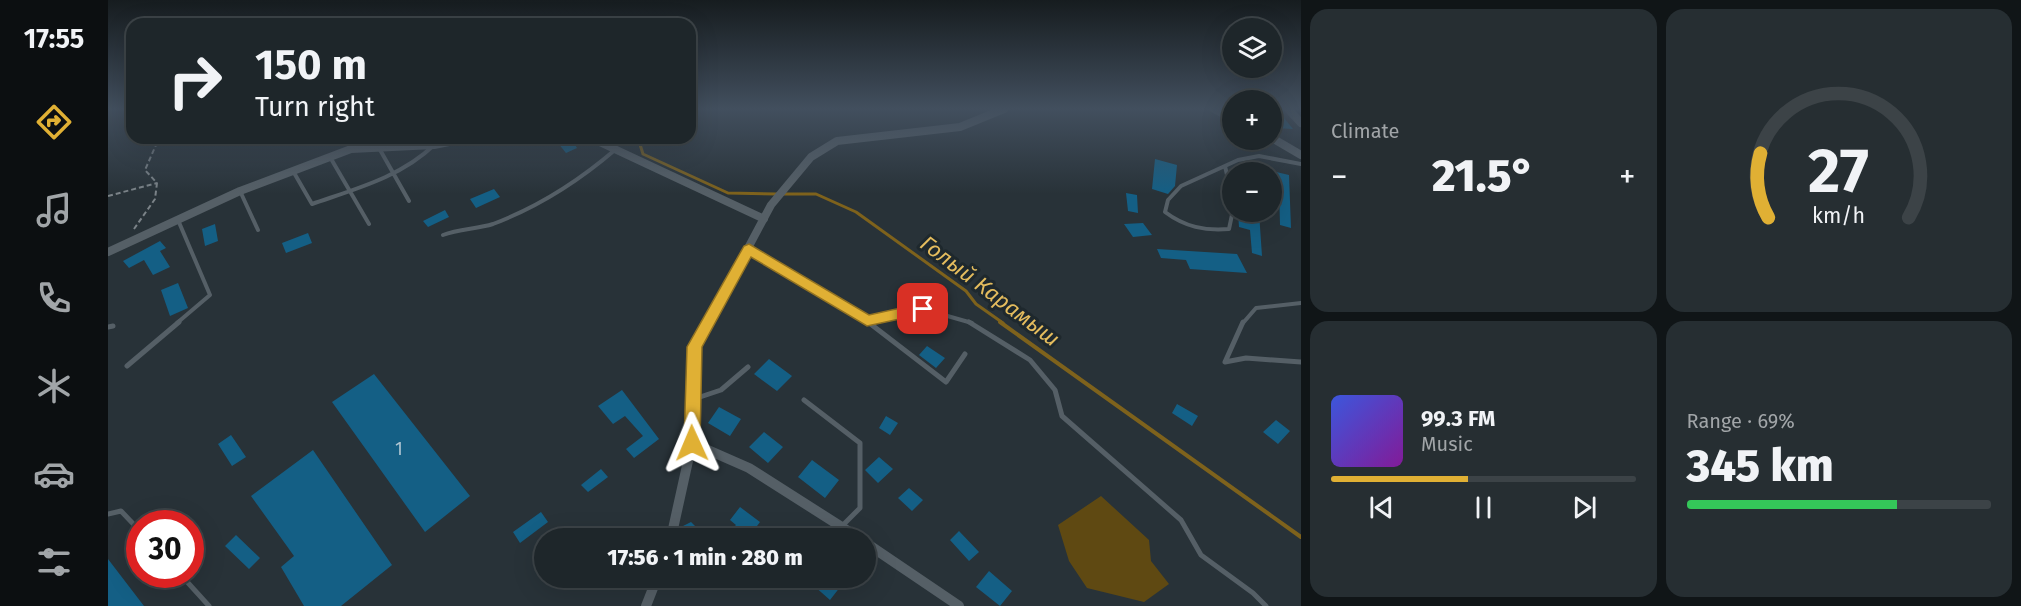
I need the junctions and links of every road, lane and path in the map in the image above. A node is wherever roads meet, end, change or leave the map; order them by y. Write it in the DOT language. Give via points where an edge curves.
graph roads {
  1 [pos="870,137"];
  2 [pos="156,144"];
  3 [pos="439,144"];
  4 [pos="605,144"];
  5 [pos="1282,144"];
  6 [pos="434,145"];
  7 [pos="378,146"];
  8 [pos="616,149"];
  9 [pos="1301,155"];
  10 [pos="330,157"];
  11 [pos="1234,162"];
  12 [pos="1301,164"];
  13 [pos="1222,167"];
  14 [pos="293,171"];
  15 [pos="394,173"];
  16 [pos="157,183"];
  17 [pos="787,184"];
  18 [pos="351,189"];
  19 [pos="240,191"];
  20 [pos="108,196"];
  21 [pos="409,201"];
  22 [pos="771,205"];
  23 [pos="764,219"];
  24 [pos="178,220"];
  25 [pos="1230,222"];
  26 [pos="369,224"];
  27 [pos="258,230"];
  28 [pos="443,235"];
  29 [pos="125,243"];
  30 [pos="749,249"];
  31 [pos="108,252"];
  32 [pos="1301,303"];
  33 [pos="867,321"];
  34 [pos="965,354"];
  35 [pos="1301,362"];
  36 [pos="127,366"];
  37 [pos="748,367"];
  38 [pos="692,400"];
  39 [pos="804,400"];
  40 [pos="692,443"];
  41 [pos="108,514"];
  42 [pos="126,516"];
  43 [pos="841,527"];
  44 [pos="673,528"];
  45 [pos="876,550"];
  46 [pos="193,588"];
  47 [pos="653,588"];
  48 [pos="209,606"];
  49 [pos="646,606"];
  50 [pos="959,606"];
  51 [pos="1266,606"];
  1 -- 17 [label="street" via="837,141 812,157"];
  2 -- 16 [label="path" via="145,170"];
  3 -- 6 [label="street"];
  4 -- 8 [label="street"];
  5 -- 9 [label="street"];
  6 -- 7 [label="street"];
  6 -- 15 [label="lane" via="425,156"];
  7 -- 10 [label="street" via="351,149"];
  7 -- 15 [label="lane"];
  8 -- 23 [label="street"];
  8 -- 28 [label="lane" via="590,172 495,224"];
  10 -- 14 [label="street"];
  10 -- 18 [label="lane"];
  11 -- 12 [label="lane" via="1259,156"];
  13 -- 25 [label="lane" via="1181,186 1168,200 1165,212 1207,232 1229,229"];
  14 -- 18 [label="lane" via="312,204"];
  14 -- 19 [label="street"];
  15 -- 18 [label="lane"];
  15 -- 21 [label="lane"];
  16 -- 20 [label="path"];
  16 -- 29 [label="path" via="154,199"];
  17 -- 22 [label="street"];
  18 -- 26 [label="lane"];
  19 -- 24 [label="street"];
  19 -- 27 [label="lane"];
  22 -- 23 [label="street"];
  23 -- 30 [label="street"];
  24 -- 29 [label="street"];
  24 -- 36 [label="lane" via="210,295"];
  29 -- 31 [label="street"];
  30 -- 33 [label="lane"];
  30 -- 38 [label="street" via="694,347"];
  32 -- 35 [label="lane" via="1256,308 1244,320 1225,362 1246,358"];
  33 -- 34 [label="lane" via="946,382"];
  33 -- 51 [label="lane" via="923,309 967,320 1030,360 1055,390 1062,416 1181,520 1201,555"];
  37 -- 38 [label="lane" via="721,390"];
  38 -- 40 [label="street"];
  39 -- 43 [label="lane" via="860,443 860,508"];
  40 -- 43 [label="street" via="749,468"];
  40 -- 44 [label="street"];
  41 -- 42 [label="lane" via="121,511"];
  45 -- 50 [label="street"];
  46 -- 48 [label="lane"];
  47 -- 49 [label="street"];
}
